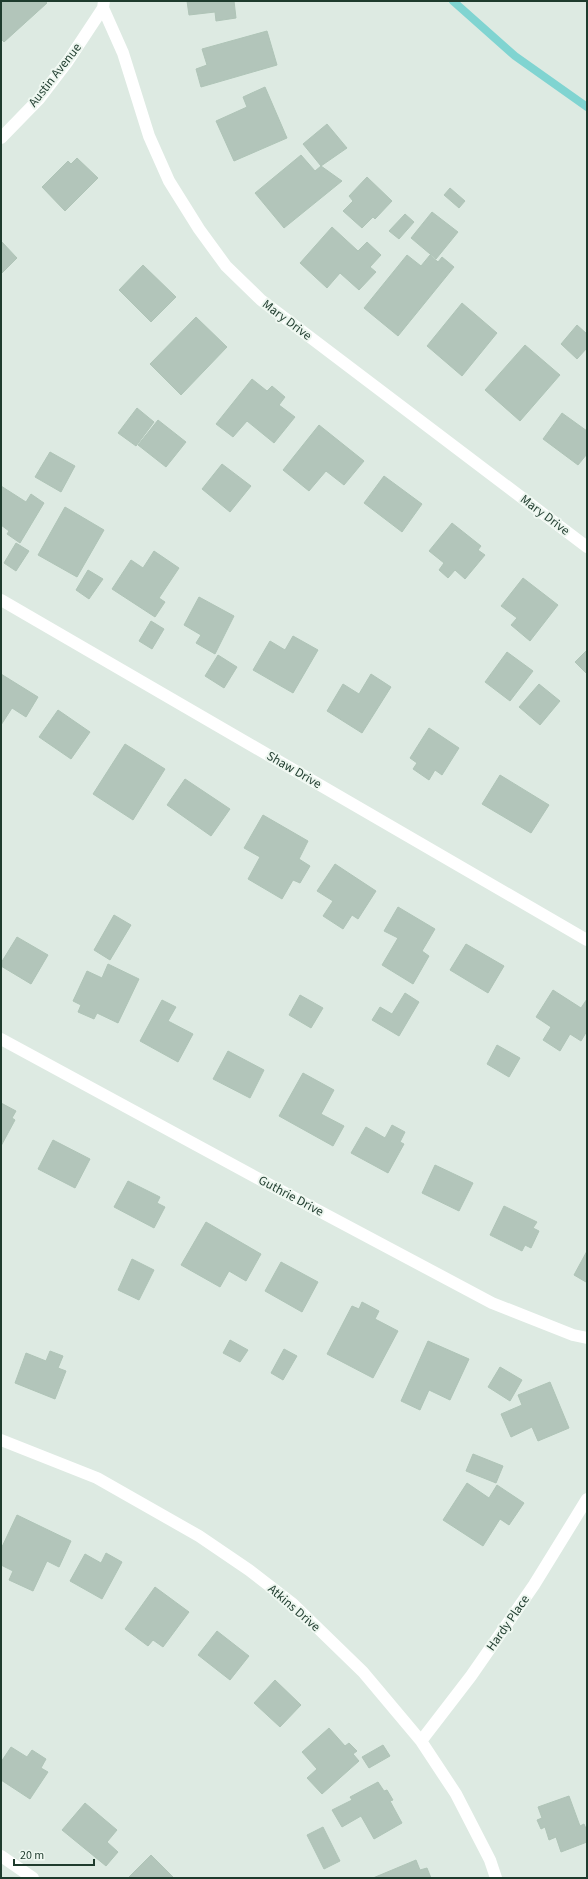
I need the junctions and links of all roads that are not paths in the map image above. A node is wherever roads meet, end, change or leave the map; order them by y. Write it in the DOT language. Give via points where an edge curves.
graph roads {
  1 [pos="104,5"];
  2 [pos="1,138"];
  3 [pos="587,547"];
  4 [pos="1,600"];
  5 [pos="587,940"];
  6 [pos="1,1039"];
  7 [pos="587,1338"];
  8 [pos="1,1440"];
  9 [pos="587,1499"];
  10 [pos="421,1741"];
  11 [pos="1,1856"];
  12 [pos="33,1878"];
  13 [pos="496,1878"];
  1 -- 2 [label="street, Austin Avenue" via="68,61 39,99"];
  1 -- 3 [label="street, Mary Drive" via="123,53 149,136 169,181 226,266 261,300"];
  4 -- 5 [label="street, Shaw Drive"];
  6 -- 7 [label="street, Guthrie Drive" via="492,1303 573,1335"];
  8 -- 10 [label="street, Atkins Drive" via="97,1478 199,1536 249,1570 293,1604 363,1672"];
  9 -- 10 [label="street, Hardy Place" via="512,1618 472,1676"];
  10 -- 13 [label="street, Atkins Drive" via="456,1794 490,1860"];
  11 -- 12 [label="street"];
}
